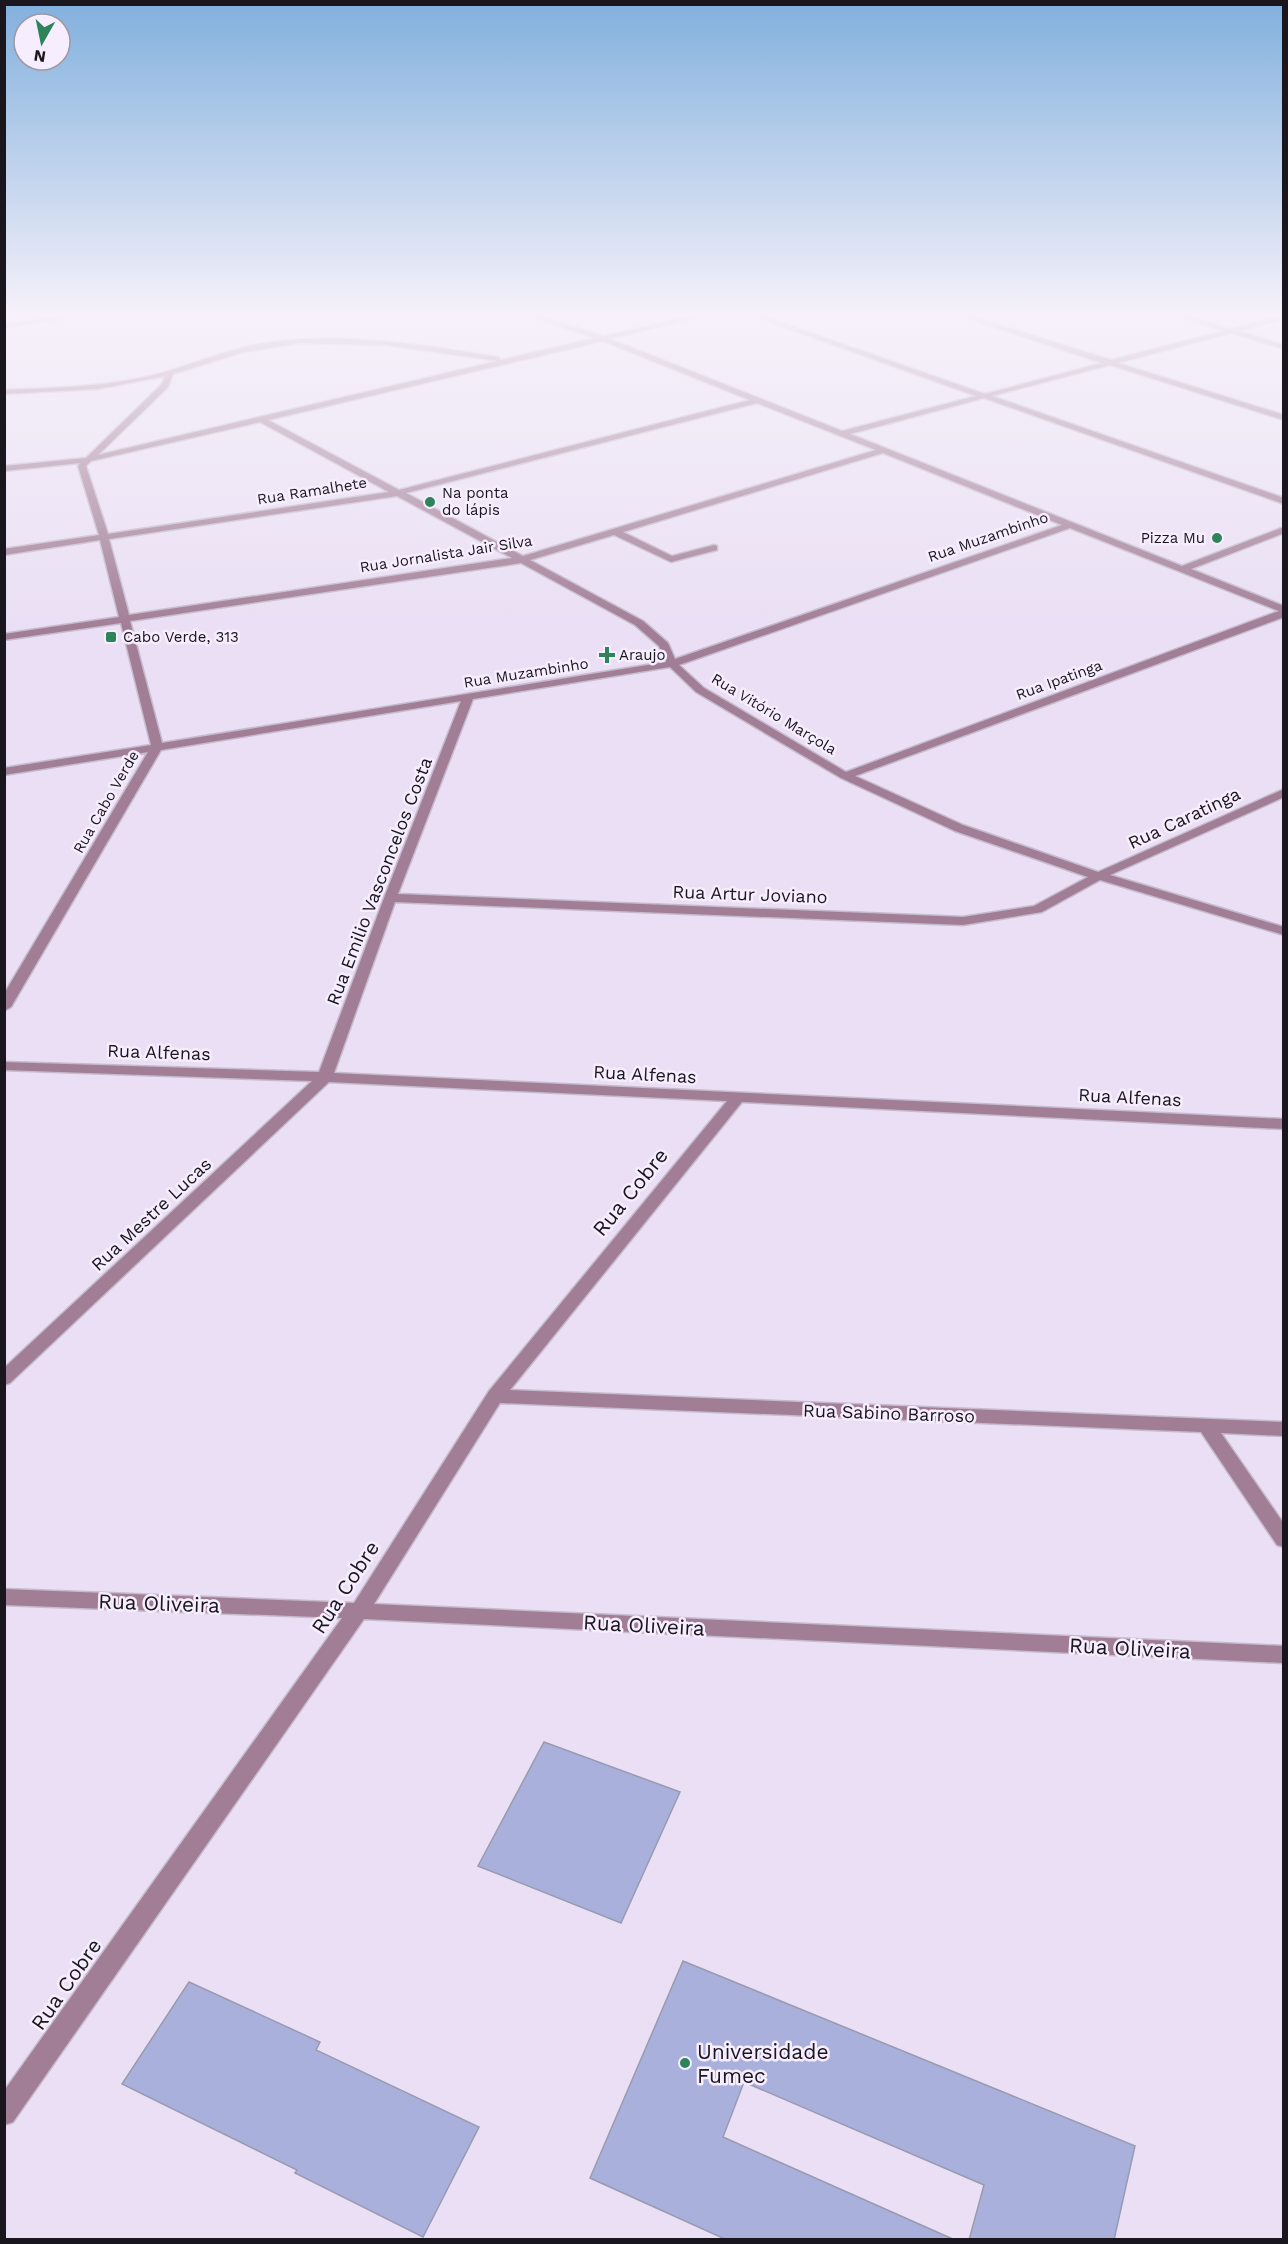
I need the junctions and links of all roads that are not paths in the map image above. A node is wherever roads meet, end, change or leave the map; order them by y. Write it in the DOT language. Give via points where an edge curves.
graph roads {
  1 [pos="130,419"];
  2 [pos="268,419"];
  3 [pos="685,419"];
  4 [pos="803,419"];
  5 [pos="894,419"];
  6 [pos="1047,419"];
  7 [pos="263,420"];
  8 [pos="840,434"];
  9 [pos="882,451"];
  10 [pos="87,460"];
  11 [pos="4,469"];
  12 [pos="397,493"];
  13 [pos="1284,501"];
  14 [pos="1069,525"];
  15 [pos="1284,530"];
  16 [pos="615,532"];
  17 [pos="104,537"];
  18 [pos="714,548"];
  19 [pos="4,552"];
  20 [pos="521,560"];
  21 [pos="1181,570"];
  22 [pos="1284,611"];
  23 [pos="125,618"];
  24 [pos="4,637"];
  25 [pos="672,664"];
  26 [pos="468,698"];
  27 [pos="158,747"];
  28 [pos="4,772"];
  29 [pos="844,776"];
  30 [pos="1284,792"];
  31 [pos="1099,876"];
  32 [pos="390,898"];
  33 [pos="1284,931"];
  34 [pos="4,1007"];
  35 [pos="4,1066"];
  36 [pos="325,1077"];
  37 [pos="737,1098"];
  38 [pos="1284,1124"];
  39 [pos="4,1379"];
  40 [pos="495,1396"];
  41 [pos="1206,1426"];
  42 [pos="1284,1430"];
  43 [pos="1284,1540"];
  44 [pos="4,1597"];
  45 [pos="359,1611"];
  46 [pos="1284,1655"];
  47 [pos="4,2113"];
  1 -- 10 [label="street"];
  2 -- 7 [label="street"];
  3 -- 12 [label="street, Rua Ramalhete"];
  4 -- 8 [label="street"];
  5 -- 8 [label="street"];
  6 -- 13 [label="street"];
  7 -- 10 [label="street"];
  7 -- 12 [label="street, Rua Vitório Marçola"];
  8 -- 9 [label="street"];
  9 -- 14 [label="street"];
  9 -- 16 [label="street, Rua Jornalista Jair Silva"];
  10 -- 11 [label="street"];
  10 -- 17 [label="street, Rua Cabo Verde" via="82,465"];
  12 -- 17 [label="street, Rua Ramalhete"];
  12 -- 20 [label="street, Rua Vitório Marçola"];
  14 -- 21 [label="street"];
  14 -- 25 [label="street, Rua Muzambinho"];
  15 -- 21 [label="street"];
  16 -- 18 [label="street" via="671,559"];
  16 -- 20 [label="street, Rua Jornalista Jair Silva"];
  17 -- 19 [label="street, Rua Ramalhete"];
  17 -- 23 [label="street, Rua Cabo Verde"];
  20 -- 23 [label="street, Rua Jornalista Jair Silva"];
  20 -- 25 [label="street, Rua Vitório Marçola" via="639,623 664,645"];
  21 -- 22 [label="street"];
  22 -- 29 [label="street, Rua Ipatinga"];
  23 -- 24 [label="street, Rua Jornalista Jair Silva"];
  23 -- 27 [label="street, Rua Cabo Verde"];
  25 -- 26 [label="street, Rua Muzambinho"];
  25 -- 29 [label="street, Rua Vitório Marçola" via="700,690"];
  26 -- 27 [label="street, Rua Muzambinho"];
  26 -- 32 [label="street, Rua Emilio Vasconcelos Costa"];
  27 -- 28 [label="street, Rua Muzambinho"];
  27 -- 34 [label="street, Rua Cabo Verde"];
  29 -- 31 [label="street, Rua Vitório Marçola" via="959,828"];
  30 -- 31 [label="street, Rua Caratinga"];
  31 -- 32 [label="street, Rua Artur Joviano" via="1037,909 963,921"];
  31 -- 33 [label="street, Rua Vitório Marçola"];
  32 -- 36 [label="street, Rua Emilio Vasconcelos Costa"];
  35 -- 36 [label="street, Rua Alfenas"];
  36 -- 37 [label="street, Rua Alfenas"];
  36 -- 39 [label="street, Rua Mestre Lucas"];
  37 -- 38 [label="street, Rua Alfenas"];
  37 -- 40 [label="street, Rua Cobre"];
  40 -- 41 [label="street, Rua Sabino Barroso"];
  40 -- 45 [label="street, Rua Cobre"];
  41 -- 42 [label="street, Rua Sabino Barroso"];
  41 -- 43 [label="street"];
  44 -- 45 [label="street, Rua Oliveira"];
  45 -- 46 [label="street, Rua Oliveira"];
  45 -- 47 [label="street, Rua Cobre"];
}
